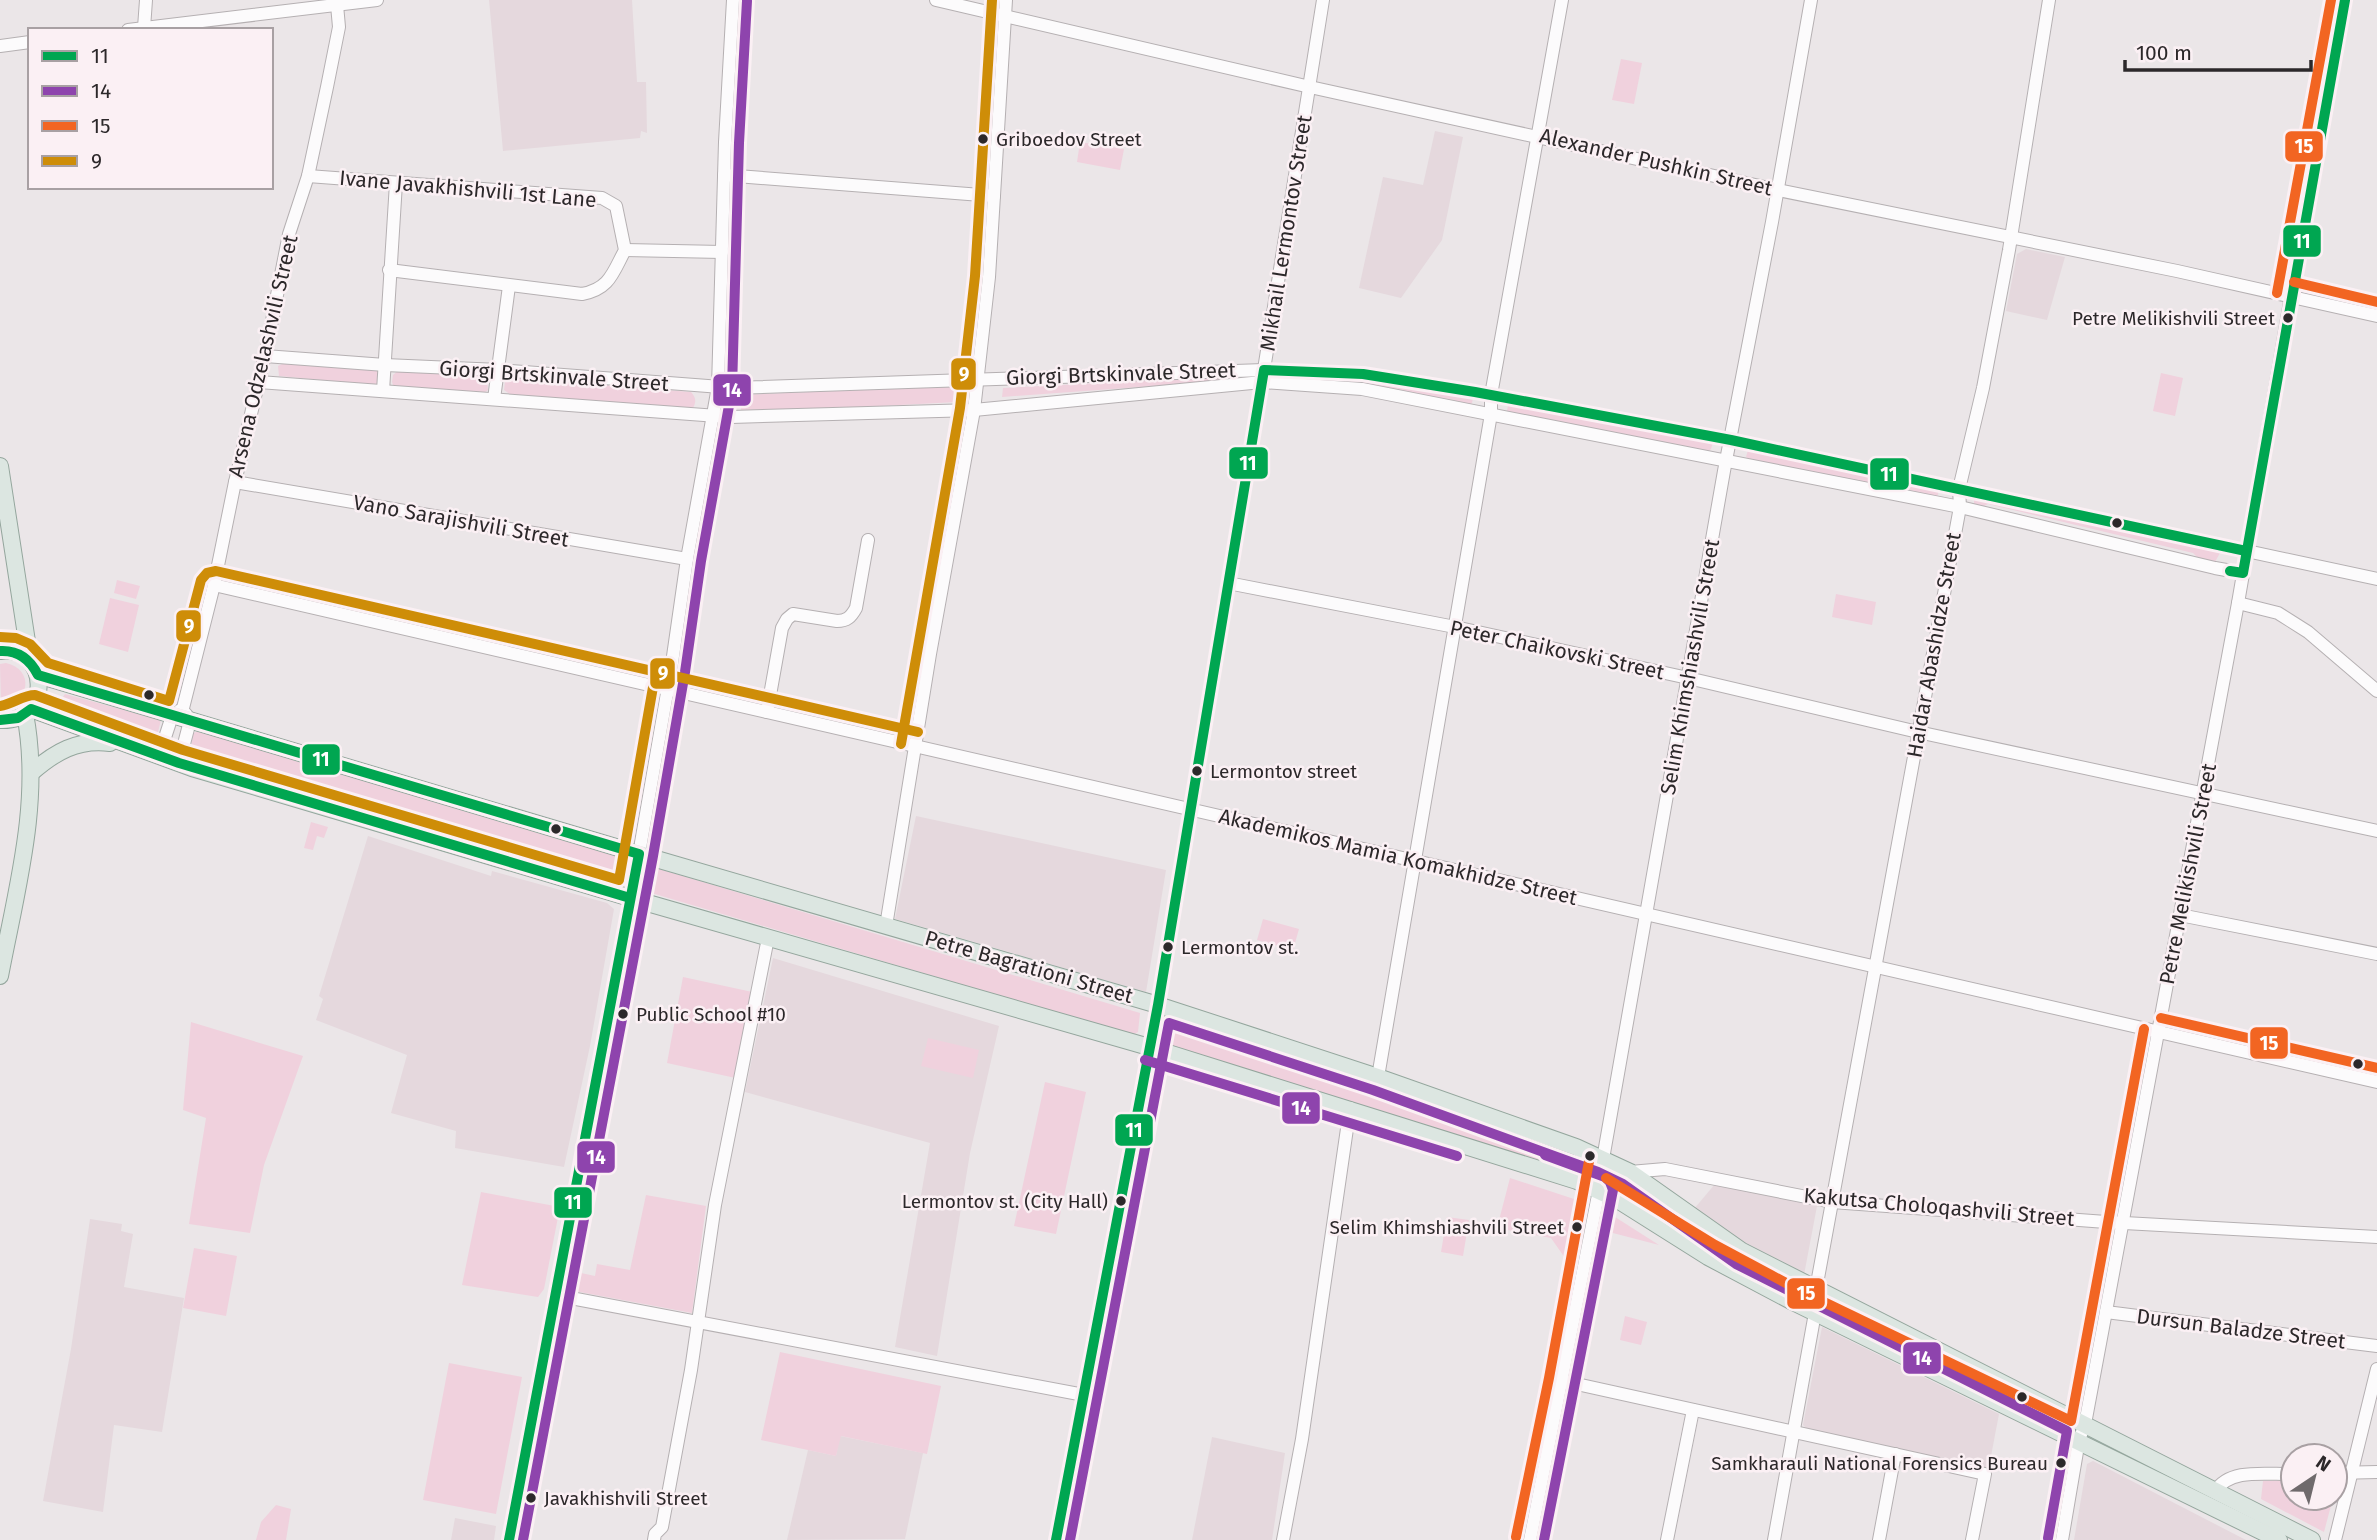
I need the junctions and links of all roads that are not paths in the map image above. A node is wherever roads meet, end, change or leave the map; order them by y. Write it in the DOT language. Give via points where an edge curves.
graph roads {
  1 [pos="146,0"];
  2 [pos="377,0"];
  3 [pos="733,0"];
  4 [pos="936,0"];
  5 [pos="1006,0"];
  6 [pos="1324,0"];
  7 [pos="1562,0"];
  8 [pos="1811,0"];
  9 [pos="2049,0"];
  10 [pos="2346,0"];
  11 [pos="337,5"];
  12 [pos="1007,15"];
  13 [pos="144,28"];
  14 [pos="28,42"];
  15 [pos="0,46"];
  16 [pos="1310,87"];
  17 [pos="1538,137"];
  18 [pos="724,175"];
  19 [pos="308,176"];
  20 [pos="396,183"];
  21 [pos="1778,190"];
  22 [pos="994,196"];
  23 [pos="2011,237"];
  24 [pos="625,250"];
  25 [pos="722,252"];
  26 [pos="389,270"];
  27 [pos="509,286"];
  28 [pos="2291,296"];
  29 [pos="2377,316"];
  30 [pos="265,356"];
  31 [pos="386,365"];
  32 [pos="499,370"];
  33 [pos="1263,376"];
  34 [pos="978,379"];
  35 [pos="259,382"];
  36 [pos="718,387"];
  37 [pos="383,391"];
  38 [pos="1491,395"];
  39 [pos="494,399"];
  40 [pos="974,410"];
  41 [pos="1491,414"];
  42 [pos="713,416"];
  43 [pos="1731,440"];
  44 [pos="1727,460"];
  45 [pos="0,466"];
  46 [pos="235,482"];
  47 [pos="1959,489"];
  48 [pos="1959,507"];
  49 [pos="868,540"];
  50 [pos="2246,551"];
  51 [pos="687,559"];
  52 [pos="2243,573"];
  53 [pos="2377,579"];
  54 [pos="1228,583"];
  55 [pos="214,585"];
  56 [pos="2238,603"];
  57 [pos="1455,627"];
  58 [pos="0,651"];
  59 [pos="34,668"];
  60 [pos="1688,678"];
  61 [pos="667,689"];
  62 [pos="2377,691"];
  63 [pos="28,711"];
  64 [pos="767,712"];
  65 [pos="182,715"];
  66 [pos="0,720"];
  67 [pos="1918,732"];
  68 [pos="132,746"];
  69 [pos="915,746"];
  70 [pos="159,756"];
  71 [pos="179,763"];
  72 [pos="31,773"];
  73 [pos="2203,792"];
  74 [pos="1190,809"];
  75 [pos="2377,831"];
  76 [pos="639,854"];
  77 [pos="1415,861"];
  78 [pos="630,898"];
  79 [pos="1646,914"];
  80 [pos="2180,915"];
  81 [pos="886,926"];
  82 [pos="768,938"];
  83 [pos="2377,954"];
  84 [pos="1875,967"];
  85 [pos="0,976"];
  86 [pos="1158,1005"];
  87 [pos="2158,1032"];
  88 [pos="1149,1047"];
  89 [pos="1378,1077"];
  90 [pos="2377,1082"];
  91 [pos="1350,1108"];
  92 [pos="1603,1159"];
  93 [pos="1630,1172"];
  94 [pos="1600,1190"];
  95 [pos="1832,1202"];
  96 [pos="2123,1223"];
  97 [pos="2377,1237"];
  98 [pos="1816,1289"];
  99 [pos="555,1295"];
  100 [pos="2106,1312"];
  101 [pos="1815,1313"];
  102 [pos="698,1321"];
  103 [pos="2377,1346"];
  104 [pos="2377,1368"];
  105 [pos="1563,1381"];
  106 [pos="1084,1395"];
  107 [pos="1693,1410"];
  108 [pos="2085,1424"];
  109 [pos="1793,1432"];
  110 [pos="2079,1440"];
  111 [pos="1895,1454"];
  112 [pos="2377,1472"];
  113 [pos="2351,1473"];
  114 [pos="2279,1474"];
  115 [pos="2215,1492"];
  116 [pos="509,1540"];
  117 [pos="654,1540"];
  118 [pos="1056,1540"];
  119 [pos="1283,1540"];
  120 [pos="1530,1540"];
  121 [pos="1667,1540"];
  122 [pos="1774,1540"];
  123 [pos="1880,1540"];
  124 [pos="1972,1540"];
  125 [pos="2062,1540"];
  126 [pos="2278,1540"];
  127 [pos="2312,1540"];
  128 [pos="2335,1540"];
  1 -- 13 [label="street"];
  2 -- 11 [label="street"];
  3 -- 18 [label="street"];
  4 -- 12 [label="street, Alexander Pushkin Street"];
  5 -- 12 [label="street"];
  6 -- 16 [label="street, Mikhail Lermontov Street"];
  7 -- 17 [label="street"];
  8 -- 21 [label="street, Selim Khimshiashvili Street"];
  9 -- 23 [label="street, Haidar Abashidze Street"];
  10 -- 28 [label="street, Petre Melikishvili Street"];
  11 -- 13 [label="street"];
  11 -- 19 [label="street, Arsena Odzelashvili Street" via="340,26"];
  12 -- 16 [label="street, Alexander Pushkin Street"];
  12 -- 22 [label="street"];
  14 -- 15 [label="street"];
  16 -- 17 [label="street, Alexander Pushkin Street"];
  16 -- 33 [label="street, Mikhail Lermontov Street"];
  17 -- 21 [label="street, Alexander Pushkin Street"];
  17 -- 38 [label="street"];
  18 -- 22 [label="street"];
  18 -- 25 [label="street"];
  19 -- 20 [label="street, Ivane Javakhishvili 1st Lane"];
  19 -- 30 [label="street, Arsena Odzelashvili Street" via="289,234"];
  20 -- 24 [label="street, Ivane Javakhishvili 1st Lane" via="603,198 616,206"];
  20 -- 26 [label="street"];
  21 -- 23 [label="street, Alexander Pushkin Street"];
  21 -- 43 [label="street, Selim Khimshiashvili Street"];
  22 -- 34 [label="street"];
  23 -- 28 [label="street, Alexander Pushkin Street"];
  23 -- 47 [label="street, Haidar Abashidze Street"];
  24 -- 25 [label="street"];
  24 -- 27 [label="street" via="597,292"];
  25 -- 36 [label="street"];
  26 -- 27 [label="street"];
  26 -- 31 [label="street"];
  27 -- 32 [label="street"];
  28 -- 29 [label="street, Alexander Pushkin Street"];
  28 -- 50 [label="street, Petre Melikishvili Street"];
  30 -- 31 [label="street, Giorgi Brtskinvale Street"];
  30 -- 35 [label="street, Arsena Odzelashvili Street"];
  31 -- 32 [label="street, Giorgi Brtskinvale Street"];
  31 -- 37 [label="street"];
  32 -- 36 [label="street, Giorgi Brtskinvale Street"];
  32 -- 39 [label="street"];
  33 -- 34 [label="street, Giorgi Brtskinvale Street"];
  33 -- 38 [label="street, Giorgi Brtskinvale Street" via="1363,374"];
  33 -- 40 [label="street, Giorgi Brtskinvale Street"];
  33 -- 41 [label="street, Giorgi Brtskinvale Street"];
  33 -- 54 [label="street, Mikhail Lermontov Street"];
  34 -- 36 [label="street, Giorgi Brtskinvale Street"];
  34 -- 40 [label="street"];
  35 -- 37 [label="street, Giorgi Brtskinvale Street"];
  35 -- 46 [label="street, Arsena Odzelashvili Street"];
  36 -- 42 [label="street"];
  37 -- 39 [label="street, Giorgi Brtskinvale Street"];
  38 -- 41 [label="street"];
  38 -- 43 [label="street, Giorgi Brtskinvale Street"];
  39 -- 42 [label="street, Giorgi Brtskinvale Street"];
  40 -- 42 [label="street, Giorgi Brtskinvale Street"];
  40 -- 69 [label="street"];
  41 -- 44 [label="street, Giorgi Brtskinvale Street"];
  41 -- 57 [label="street"];
  42 -- 51 [label="street"];
  43 -- 44 [label="street, Selim Khimshiashvili Street"];
  43 -- 47 [label="street, Giorgi Brtskinvale Street"];
  44 -- 48 [label="street, Giorgi Brtskinvale Street"];
  44 -- 60 [label="street, Selim Khimshiashvili Street"];
  45 -- 59 [label="main road"];
  46 -- 51 [label="street, Vano Sarajishvili Street"];
  46 -- 55 [label="street, Arsena Odzelashvili Street"];
  47 -- 48 [label="street, Haidar Abashidze Street"];
  47 -- 50 [label="street, Giorgi Brtskinvale Street"];
  48 -- 52 [label="street, Giorgi Brtskinvale Street"];
  48 -- 67 [label="street, Haidar Abashidze Street"];
  49 -- 64 [label="street" via="851,616 836,621 793,614 786,619"];
  50 -- 52 [label="street, Petre Melikishvili Street"];
  50 -- 53 [label="street, Giorgi Brtskinvale Street"];
  51 -- 61 [label="street"];
  52 -- 56 [label="street, Petre Melikishvili Street"];
  54 -- 57 [label="street, Peter Chaikovski Street"];
  54 -- 74 [label="street, Mikhail Lermontov Street"];
  55 -- 61 [label="street, Akademikos Mamia Komakhidze Street"];
  55 -- 65 [label="street, Arsena Odzelashvili Street"];
  56 -- 62 [label="street" via="2277,613 2308,632"];
  56 -- 73 [label="street, Petre Melikishvili Street"];
  57 -- 60 [label="street, Peter Chaikovski Street"];
  57 -- 77 [label="street"];
  58 -- 59 [label="main road, Petre Bagrationi Street" via="19,653"];
  59 -- 63 [label="main road" via="40,689"];
  59 -- 65 [label="main road, Petre Bagrationi Street"];
  60 -- 67 [label="street, Peter Chaikovski Street"];
  60 -- 79 [label="street, Selim Khimshiashvili Street"];
  61 -- 64 [label="street, Akademikos Mamia Komakhidze Street"];
  61 -- 76 [label="street"];
  63 -- 66 [label="main road"];
  63 -- 68 [label="main road, Petre Bagrationi Street"];
  63 -- 72 [label="main road"];
  64 -- 69 [label="street, Akademikos Mamia Komakhidze Street"];
  65 -- 70 [label="street, Arsena Odzelashvili Street"];
  65 -- 71 [label="street, Arsena Odzelashvili Street"];
  65 -- 76 [label="main road, Petre Bagrationi Street"];
  67 -- 73 [label="street, Peter Chaikovski Street"];
  67 -- 84 [label="street, Haidar Abashidze Street"];
  68 -- 70 [label="main road, Petre Bagrationi Street"];
  68 -- 72 [label="main road" via="86,742 62,749"];
  69 -- 74 [label="street, Akademikos Mamia Komakhidze Street"];
  69 -- 81 [label="street"];
  70 -- 71 [label="main road, Petre Bagrationi Street"];
  71 -- 78 [label="main road, Petre Bagrationi Street"];
  72 -- 85 [label="main road" via="27,829"];
  73 -- 75 [label="street, Peter Chaikovski Street"];
  73 -- 80 [label="street, Petre Melikishvili Street"];
  74 -- 77 [label="street, Akademikos Mamia Komakhidze Street"];
  74 -- 86 [label="street, Mikhail Lermontov Street"];
  76 -- 78 [label="street"];
  76 -- 81 [label="main road, Petre Bagrationi Street"];
  77 -- 79 [label="street, Akademikos Mamia Komakhidze Street"];
  77 -- 89 [label="street"];
  78 -- 82 [label="main road, Petre Bagrationi Street"];
  78 -- 99 [label="street"];
  79 -- 84 [label="street, Akademikos Mamia Komakhidze Street"];
  79 -- 92 [label="street, Selim Khimshiashvili Street"];
  80 -- 83 [label="street"];
  80 -- 87 [label="street, Petre Melikishvili Street"];
  81 -- 86 [label="main road, Petre Bagrationi Street"];
  82 -- 88 [label="main road, Petre Bagrationi Street"];
  82 -- 102 [label="street" via="715,1205"];
  84 -- 87 [label="street, Akademikos Mamia Komakhidze Street"];
  84 -- 95 [label="street, Haidar Abashidze Street"];
  86 -- 88 [label="street, Mikhail Lermontov Street"];
  86 -- 89 [label="main road, Petre Bagrationi Street"];
  87 -- 90 [label="street, Akademikos Mamia Komakhidze Street"];
  87 -- 96 [label="street, Petre Melikishvili Street"];
  88 -- 91 [label="main road, Petre Bagrationi Street"];
  88 -- 106 [label="street, Mikhail Lermontov Street"];
  89 -- 92 [label="main road, Petre Bagrationi Street"];
  91 -- 94 [label="main road, Petre Bagrationi Street"];
  91 -- 119 [label="street" via="1304,1429"];
  92 -- 93 [label="main road, Petre Bagrationi Street"];
  92 -- 94 [label="street, Selim Khimshiashvili Street"];
  93 -- 95 [label="street, Kakutsa Choloqashvili Street" via="1665,1169"];
  93 -- 98 [label="main road, Petre Bagrationi Street" via="1742,1251"];
  94 -- 101 [label="main road, Petre Bagrationi Street" via="1708,1257"];
  94 -- 105 [label="street, Selim Khimshiashvili Street"];
  95 -- 96 [label="street, Kakutsa Choloqashvili Street"];
  95 -- 98 [label="street, Haidar Abashidze Street"];
  96 -- 97 [label="street, Kakutsa Choloqashvili Street"];
  96 -- 100 [label="street, Petre Melikishvili Street"];
  98 -- 108 [label="main road, Petre Bagrationi Street"];
  99 -- 102 [label="street"];
  99 -- 116 [label="street"];
  100 -- 103 [label="street, Dursun Baladze Street"];
  100 -- 108 [label="street, Petre Melikishvili Street"];
  101 -- 109 [label="street"];
  101 -- 110 [label="main road, Petre Bagrationi Street"];
  102 -- 106 [label="street"];
  102 -- 117 [label="street" via="662,1527"];
  104 -- 113 [label="street"];
  105 -- 107 [label="street"];
  105 -- 120 [label="street, Selim Khimshiashvili Street"];
  106 -- 118 [label="street, Mikhail Lermontov Street"];
  107 -- 109 [label="street"];
  107 -- 121 [label="street"];
  108 -- 110 [label="street, Petre Melikishvili Street"];
  108 -- 115 [label="main road, Petre Bagrationi Street"];
  109 -- 111 [label="street"];
  109 -- 122 [label="street"];
  110 -- 125 [label="street, Petre Melikishvili Street"];
  110 -- 126 [label="main road, Petre Bagrationi Street"];
  111 -- 123 [label="street"];
  111 -- 124 [label="street" via="1984,1474"];
  112 -- 113 [label="street"];
  113 -- 128 [label="street"];
  114 -- 115 [label="street" via="2235,1476"];
  115 -- 127 [label="main road, Petre Bagrationi Street"];
}
